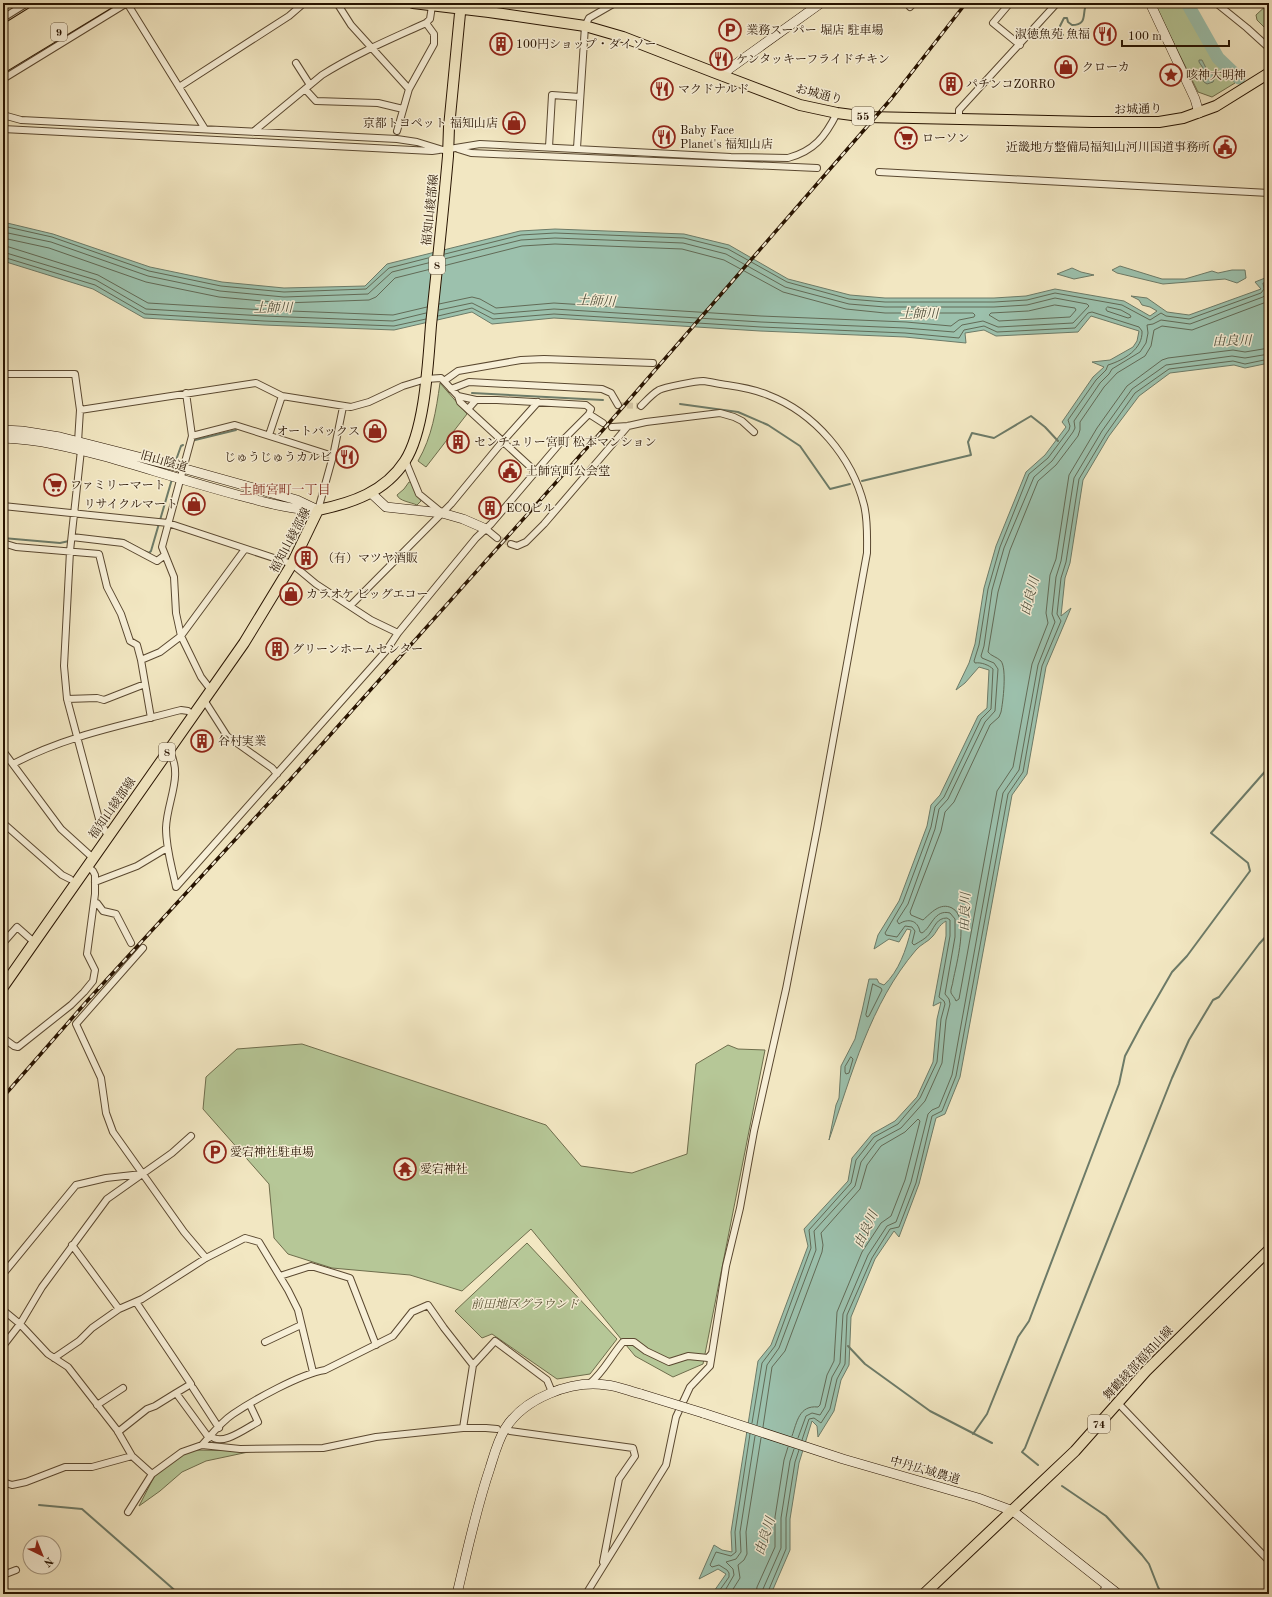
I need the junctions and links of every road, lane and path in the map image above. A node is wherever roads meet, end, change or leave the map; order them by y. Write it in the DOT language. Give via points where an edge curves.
graph roads {
  1 [pos="27,3"];
  2 [pos="50,3"];
  3 [pos="66,3"];
  4 [pos="88,3"];
  5 [pos="106,3"];
  6 [pos="127,3"];
  7 [pos="304,3"];
  8 [pos="337,3"];
  9 [pos="413,3"];
  10 [pos="495,3"];
  11 [pos="615,3"];
  12 [pos="821,3"];
  13 [pos="907,3"];
  14 [pos="914,3"];
  15 [pos="1010,3"];
  16 [pos="1057,3"];
  17 [pos="1150,3"];
  18 [pos="1216,3"];
  19 [pos="432,6"];
  20 [pos="461,6"];
  21 [pos="810,6"];
  22 [pos="489,12"];
  23 [pos="3,18"];
  24 [pos="426,23"];
  25 [pos="585,26"];
  26 [pos="3,32"];
  27 [pos="3,42"];
  28 [pos="1020,45"];
  29 [pos="372,47"];
  30 [pos="1269,48"];
  31 [pos="296,63"];
  32 [pos="5,68"];
  33 [pos="1269,72"];
  34 [pos="723,76"];
  35 [pos="179,87"];
  36 [pos="308,87"];
  37 [pos="409,89"];
  38 [pos="580,97"];
  39 [pos="403,109"];
  40 [pos="837,113"];
  41 [pos="1199,113"];
  42 [pos="3,115"];
  43 [pos="959,119"];
  44 [pos="3,129"];
  45 [pos="205,129"];
  46 [pos="397,131"];
  47 [pos="253,132"];
  48 [pos="549,147"];
  49 [pos="577,148"];
  50 [pos="449,151"];
  51 [pos="817,168"];
  52 [pos="879,172"];
  53 [pos="1269,193"];
  54 [pos="653,363"];
  55 [pos="3,374"];
  56 [pos="426,376"];
  57 [pos="444,381"];
  58 [pos="451,389"];
  59 [pos="186,393"];
  60 [pos="282,396"];
  61 [pos="458,396"];
  62 [pos="476,400"];
  63 [pos="538,402"];
  64 [pos="618,406"];
  65 [pos="641,406"];
  66 [pos="343,407"];
  67 [pos="468,409"];
  68 [pos="80,410"];
  69 [pos="589,414"];
  70 [pos="603,423"];
  71 [pos="628,426"];
  72 [pos="612,427"];
  73 [pos="3,430"];
  74 [pos="754,432"];
  75 [pos="269,435"];
  76 [pos="192,436"];
  77 [pos="3,438"];
  78 [pos="503,441"];
  79 [pos="80,446"];
  80 [pos="333,456"];
  81 [pos="405,460"];
  82 [pos="536,472"];
  83 [pos="181,473"];
  84 [pos="371,493"];
  85 [pos="3,506"];
  86 [pos="318,510"];
  87 [pos="442,513"];
  88 [pos="74,514"];
  89 [pos="168,523"];
  90 [pos="486,529"];
  91 [pos="72,537"];
  92 [pos="497,538"];
  93 [pos="3,543"];
  94 [pos="512,544"];
  95 [pos="245,549"];
  96 [pos="70,551"];
  97 [pos="165,555"];
  98 [pos="292,564"];
  99 [pos="350,606"];
  100 [pos="398,633"];
  101 [pos="181,636"];
  102 [pos="141,660"];
  103 [pos="145,684"];
  104 [pos="211,690"];
  105 [pos="67,699"];
  106 [pos="204,700"];
  107 [pos="193,715"];
  108 [pos="151,718"];
  109 [pos="77,738"];
  110 [pos="169,750"];
  111 [pos="3,752"];
  112 [pos="13,764"];
  113 [pos="278,774"];
  114 [pos="3,823"];
  115 [pos="108,836"];
  116 [pos="167,848"];
  117 [pos="93,858"];
  118 [pos="87,866"];
  119 [pos="70,879"];
  120 [pos="95,882"];
  121 [pos="94,902"];
  122 [pos="34,942"];
  123 [pos="3,943"];
  124 [pos="132,944"];
  125 [pos="143,948"];
  126 [pos="3,987"];
  127 [pos="3,1038"];
  128 [pos="191,1136"];
  129 [pos="142,1174"];
  130 [pos="72,1245"];
  131 [pos="1269,1250"];
  132 [pos="206,1258"];
  133 [pos="3,1274"];
  134 [pos="280,1276"];
  135 [pos="136,1302"];
  136 [pos="119,1309"];
  137 [pos="3,1310"];
  138 [pos="20,1324"];
  139 [pos="301,1325"];
  140 [pos="265,1342"];
  141 [pos="376,1345"];
  142 [pos="3,1346"];
  143 [pos="712,1353"];
  144 [pos="54,1358"];
  145 [pos="473,1365"];
  146 [pos="313,1372"];
  147 [pos="589,1384"];
  148 [pos="123,1388"];
  149 [pos="193,1388"];
  150 [pos="552,1392"];
  151 [pos="176,1393"];
  152 [pos="1118,1403"];
  153 [pos="250,1404"];
  154 [pos="97,1405"];
  155 [pos="219,1428"];
  156 [pos="463,1428"];
  157 [pos="497,1429"];
  158 [pos="510,1431"];
  159 [pos="118,1432"];
  160 [pos="210,1437"];
  161 [pos="202,1445"];
  162 [pos="132,1456"];
  163 [pos="152,1474"];
  164 [pos="3,1482"];
  165 [pos="1013,1511"];
  166 [pos="128,1512"];
  167 [pos="1269,1561"];
  168 [pos="602,1565"];
  169 [pos="16,1570"];
  170 [pos="3,1575"];
  171 [pos="1106,1585"];
  172 [pos="456,1594"];
  173 [pos="586,1594"];
  174 [pos="924,1594"];
  175 [pos="1102,1594"];
  176 [pos="1118,1594"];
  1 -- 23 [label="street"];
  2 -- 26 [label="highway, 9"];
  3 -- 27 [label="highway, 9"];
  4 -- 32 [label="highway, 9"];
  5 -- 32 [label="highway, 9"];
  6 -- 32 [label="street"];
  6 -- 35 [label="street"];
  7 -- 35 [label="street" via="289,16"];
  8 -- 29 [label="street" via="351,25"];
  9 -- 19 [label="main road, お城通り / 55"];
  10 -- 22 [label="street"];
  11 -- 25 [label="street" via="589,18"];
  12 -- 21 [label="street"];
  13 -- 14 [label="street" via="910,7"];
  15 -- 28 [label="street" via="993,23"];
  16 -- 28 [label="street"];
  17 -- 41 [label="street" via="1195,99"];
  18 -- 30 [label="street"];
  19 -- 20 [label="main road, お城通り / 55"];
  19 -- 24 [label="street" via="430,18"];
  20 -- 22 [label="main road, お城通り / 55"];
  20 -- 50 [label="main road, 福知山綾部線 / 8"];
  21 -- 34 [label="street"];
  22 -- 25 [label="main road, お城通り / 55"];
  24 -- 29 [label="street"];
  24 -- 37 [label="street" via="434,34 434,44"];
  25 -- 34 [label="main road, お城通り / 55" via="623,36"];
  25 -- 38 [label="street"];
  28 -- 43 [label="street" via="959,110"];
  29 -- 36 [label="street" via="334,68"];
  29 -- 37 [label="street"];
  31 -- 36 [label="street"];
  33 -- 41 [label="main road, お城通り / 55" via="1216,106"];
  34 -- 40 [label="main road, お城通り / 55" via="800,104"];
  35 -- 45 [label="street"];
  36 -- 39 [label="street" via="316,101 378,104"];
  36 -- 47 [label="street"];
  37 -- 39 [label="street"];
  38 -- 48 [label="street" via="552,95"];
  38 -- 49 [label="street"];
  39 -- 46 [label="street"];
  40 -- 43 [label="main road, お城通り / 55" via="867,117"];
  40 -- 49 [label="street" via="824,136 812,148 788,158"];
  41 -- 43 [label="main road, お城通り / 55" via="1159,122"];
  42 -- 45 [label="street" via="29,120"];
  44 -- 50 [label="street"];
  45 -- 47 [label="street"];
  47 -- 50 [label="street" via="396,139"];
  48 -- 49 [label="street"];
  48 -- 50 [label="street" via="480,144"];
  50 -- 51 [label="street"];
  50 -- 56 [label="main road, 福知山綾部線 / 8"];
  52 -- 53 [label="street"];
  54 -- 57 [label="street" via="521,360 458,371"];
  55 -- 68 [label="street" via="74,374"];
  56 -- 57 [label="street" via="441,378"];
  56 -- 66 [label="street" via="369,402"];
  56 -- 81 [label="main road, 福知山綾部線 / 8" via="420,418"];
  57 -- 58 [label="street"];
  58 -- 61 [label="street"];
  58 -- 64 [label="street" via="469,382 602,388 611,393"];
  59 -- 60 [label="street" via="256,383"];
  59 -- 68 [label="street"];
  59 -- 76 [label="street"];
  60 -- 66 [label="street"];
  60 -- 75 [label="street"];
  61 -- 62 [label="street"];
  61 -- 67 [label="street" via="460,402"];
  62 -- 63 [label="street"];
  62 -- 67 [label="street"];
  63 -- 69 [label="street" via="586,405 591,409"];
  63 -- 78 [label="street"];
  65 -- 143 [label="street" via="658,390 702,381 768,395 794,408 823,432 846,462 864,506 867,528 867,553 817,829 786,989 726,1266"];
  66 -- 80 [label="street"];
  67 -- 78 [label="street"];
  68 -- 79 [label="street"];
  69 -- 70 [label="street"];
  69 -- 82 [label="street"];
  71 -- 72 [label="street"];
  71 -- 74 [label="street" via="720,413 734,416"];
  71 -- 94 [label="street" via="544,524 526,542 517,546"];
  73 -- 79 [label="street" via="22,431"];
  75 -- 76 [label="street" via="235,426"];
  75 -- 80 [label="street"];
  76 -- 83 [label="street"];
  77 -- 79 [label="street"];
  78 -- 82 [label="street"];
  78 -- 87 [label="street"];
  79 -- 83 [label="street"];
  79 -- 88 [label="street"];
  80 -- 86 [label="street"];
  81 -- 84 [label="main road, 福知山綾部線 / 8" via="394,475"];
  81 -- 87 [label="street" via="419,494"];
  82 -- 90 [label="street"];
  83 -- 86 [label="street" via="297,500"];
  83 -- 89 [label="street"];
  84 -- 86 [label="main road, 福知山綾部線 / 8" via="338,506"];
  84 -- 87 [label="street" via="386,507"];
  85 -- 88 [label="street"];
  86 -- 98 [label="main road, 福知山綾部線 / 8"];
  87 -- 90 [label="street"];
  87 -- 99 [label="street"];
  88 -- 89 [label="street"];
  88 -- 91 [label="street"];
  89 -- 95 [label="street"];
  89 -- 97 [label="street" via="162,547"];
  90 -- 92 [label="street"];
  90 -- 100 [label="street"];
  91 -- 96 [label="street"];
  91 -- 97 [label="street" via="123,543 158,561"];
  93 -- 96 [label="street" via="16,547"];
  95 -- 98 [label="street"];
  95 -- 101 [label="street"];
  96 -- 102 [label="street" via="99,554 107,587"];
  96 -- 105 [label="street" via="64,666"];
  97 -- 101 [label="street" via="174,577 176,613"];
  98 -- 99 [label="street" via="316,584"];
  98 -- 104 [label="main road, 福知山綾部線 / 8" via="244,643"];
  99 -- 100 [label="street"];
  100 -- 113 [label="street" via="386,651"];
  101 -- 102 [label="street" via="160,652"];
  101 -- 104 [label="street" via="201,677"];
  102 -- 103 [label="street"];
  103 -- 105 [label="street" via="104,700"];
  103 -- 108 [label="street"];
  104 -- 106 [label="main road, 福知山綾部線 / 8"];
  105 -- 109 [label="street"];
  106 -- 107 [label="main road, 福知山綾部線 / 8"];
  106 -- 113 [label="street" via="227,736"];
  107 -- 108 [label="street" via="181,710"];
  107 -- 110 [label="main road, 福知山綾部線 / 8"];
  108 -- 109 [label="street"];
  109 -- 112 [label="street" via="53,745"];
  109 -- 115 [label="street" via="99,819"];
  110 -- 115 [label="main road, 福知山綾部線 / 8"];
  110 -- 116 [label="street" via="175,759 176,778 166,826"];
  111 -- 112 [label="street"];
  112 -- 117 [label="street" via="62,829"];
  113 -- 116 [label="street" via="176,887"];
  114 -- 119 [label="street" via="62,875"];
  115 -- 117 [label="main road, 福知山綾部線 / 8"];
  116 -- 120 [label="street" via="137,866"];
  117 -- 118 [label="main road, 福知山綾部線 / 8"];
  118 -- 120 [label="street" via="93,871"];
  118 -- 122 [label="main road, 福知山綾部線 / 8"];
  120 -- 121 [label="street"];
  121 -- 124 [label="street" via="103,911 116,914"];
  121 -- 127 [label="street" via="87,954 95,970 93,981 71,1005 18,1047"];
  122 -- 123 [label="street" via="17,928"];
  122 -- 126 [label="main road, 福知山綾部線 / 8"];
  125 -- 129 [label="street" via="76,1024 100,1078 106,1113 113,1132"];
  128 -- 129 [label="street"];
  129 -- 130 [label="street" via="107,1199"];
  129 -- 132 [label="street"];
  129 -- 133 [label="street" via="76,1185"];
  130 -- 136 [label="street"];
  130 -- 138 [label="street"];
  131 -- 152 [label="main road, 舞鶴綾部福知山線 / 74" via="1155,1362"];
  132 -- 134 [label="street" via="245,1238 259,1242"];
  132 -- 135 [label="street"];
  134 -- 139 [label="street" via="298,1310"];
  134 -- 141 [label="street" via="311,1266 350,1278"];
  135 -- 136 [label="street"];
  135 -- 151 [label="street" via="191,1384"];
  136 -- 144 [label="street"];
  137 -- 138 [label="street"];
  138 -- 142 [label="street"];
  138 -- 144 [label="street"];
  139 -- 140 [label="street"];
  139 -- 146 [label="street"];
  141 -- 145 [label="street" via="393,1336 412,1312 428,1305"];
  141 -- 146 [label="street" via="325,1370"];
  143 -- 147 [label="street" via="708,1358 688,1356 668,1362 634,1342 623,1342 599,1376"];
  143 -- 168 [label="street" via="710,1366 690,1387 676,1417 666,1465"];
  144 -- 154 [label="street" via="68,1367"];
  145 -- 150 [label="street" via="495,1341 547,1380"];
  145 -- 156 [label="street"];
  146 -- 153 [label="street"];
  147 -- 150 [label="street, 中丹広域農道"];
  147 -- 165 [label="street, 中丹広域農道, bridge" via="605,1384 641,1394"];
  148 -- 154 [label="street"];
  149 -- 155 [label="street"];
  150 -- 172 [label="street, 中丹広域農道" via="540,1397 516,1415 504,1429 485,1484"];
  151 -- 159 [label="street" via="147,1408"];
  151 -- 160 [label="street"];
  152 -- 165 [label="main road, 舞鶴綾部福知山線 / 74" via="1076,1450"];
  152 -- 167 [label="street"];
  153 -- 155 [label="street" via="232,1415"];
  153 -- 160 [label="street" via="258,1422 225,1440"];
  154 -- 159 [label="street"];
  155 -- 160 [label="street"];
  156 -- 157 [label="street"];
  156 -- 161 [label="street" via="376,1437 323,1448 240,1449"];
  158 -- 168 [label="street" via="633,1448 635,1456 619,1479"];
  159 -- 162 [label="street"];
  160 -- 161 [label="street"];
  161 -- 163 [label="street" via="182,1452"];
  162 -- 163 [label="street"];
  162 -- 164 [label="street" via="92,1467 65,1467 12,1485"];
  163 -- 166 [label="street"];
  165 -- 171 [label="street, 中丹広域農道"];
  165 -- 174 [label="main road, 舞鶴綾部福知山線 / 74"];
  168 -- 173 [label="street"];
  169 -- 170 [label="street"];
  171 -- 175 [label="street"];
  171 -- 176 [label="street, 中丹広域農道"];
}
